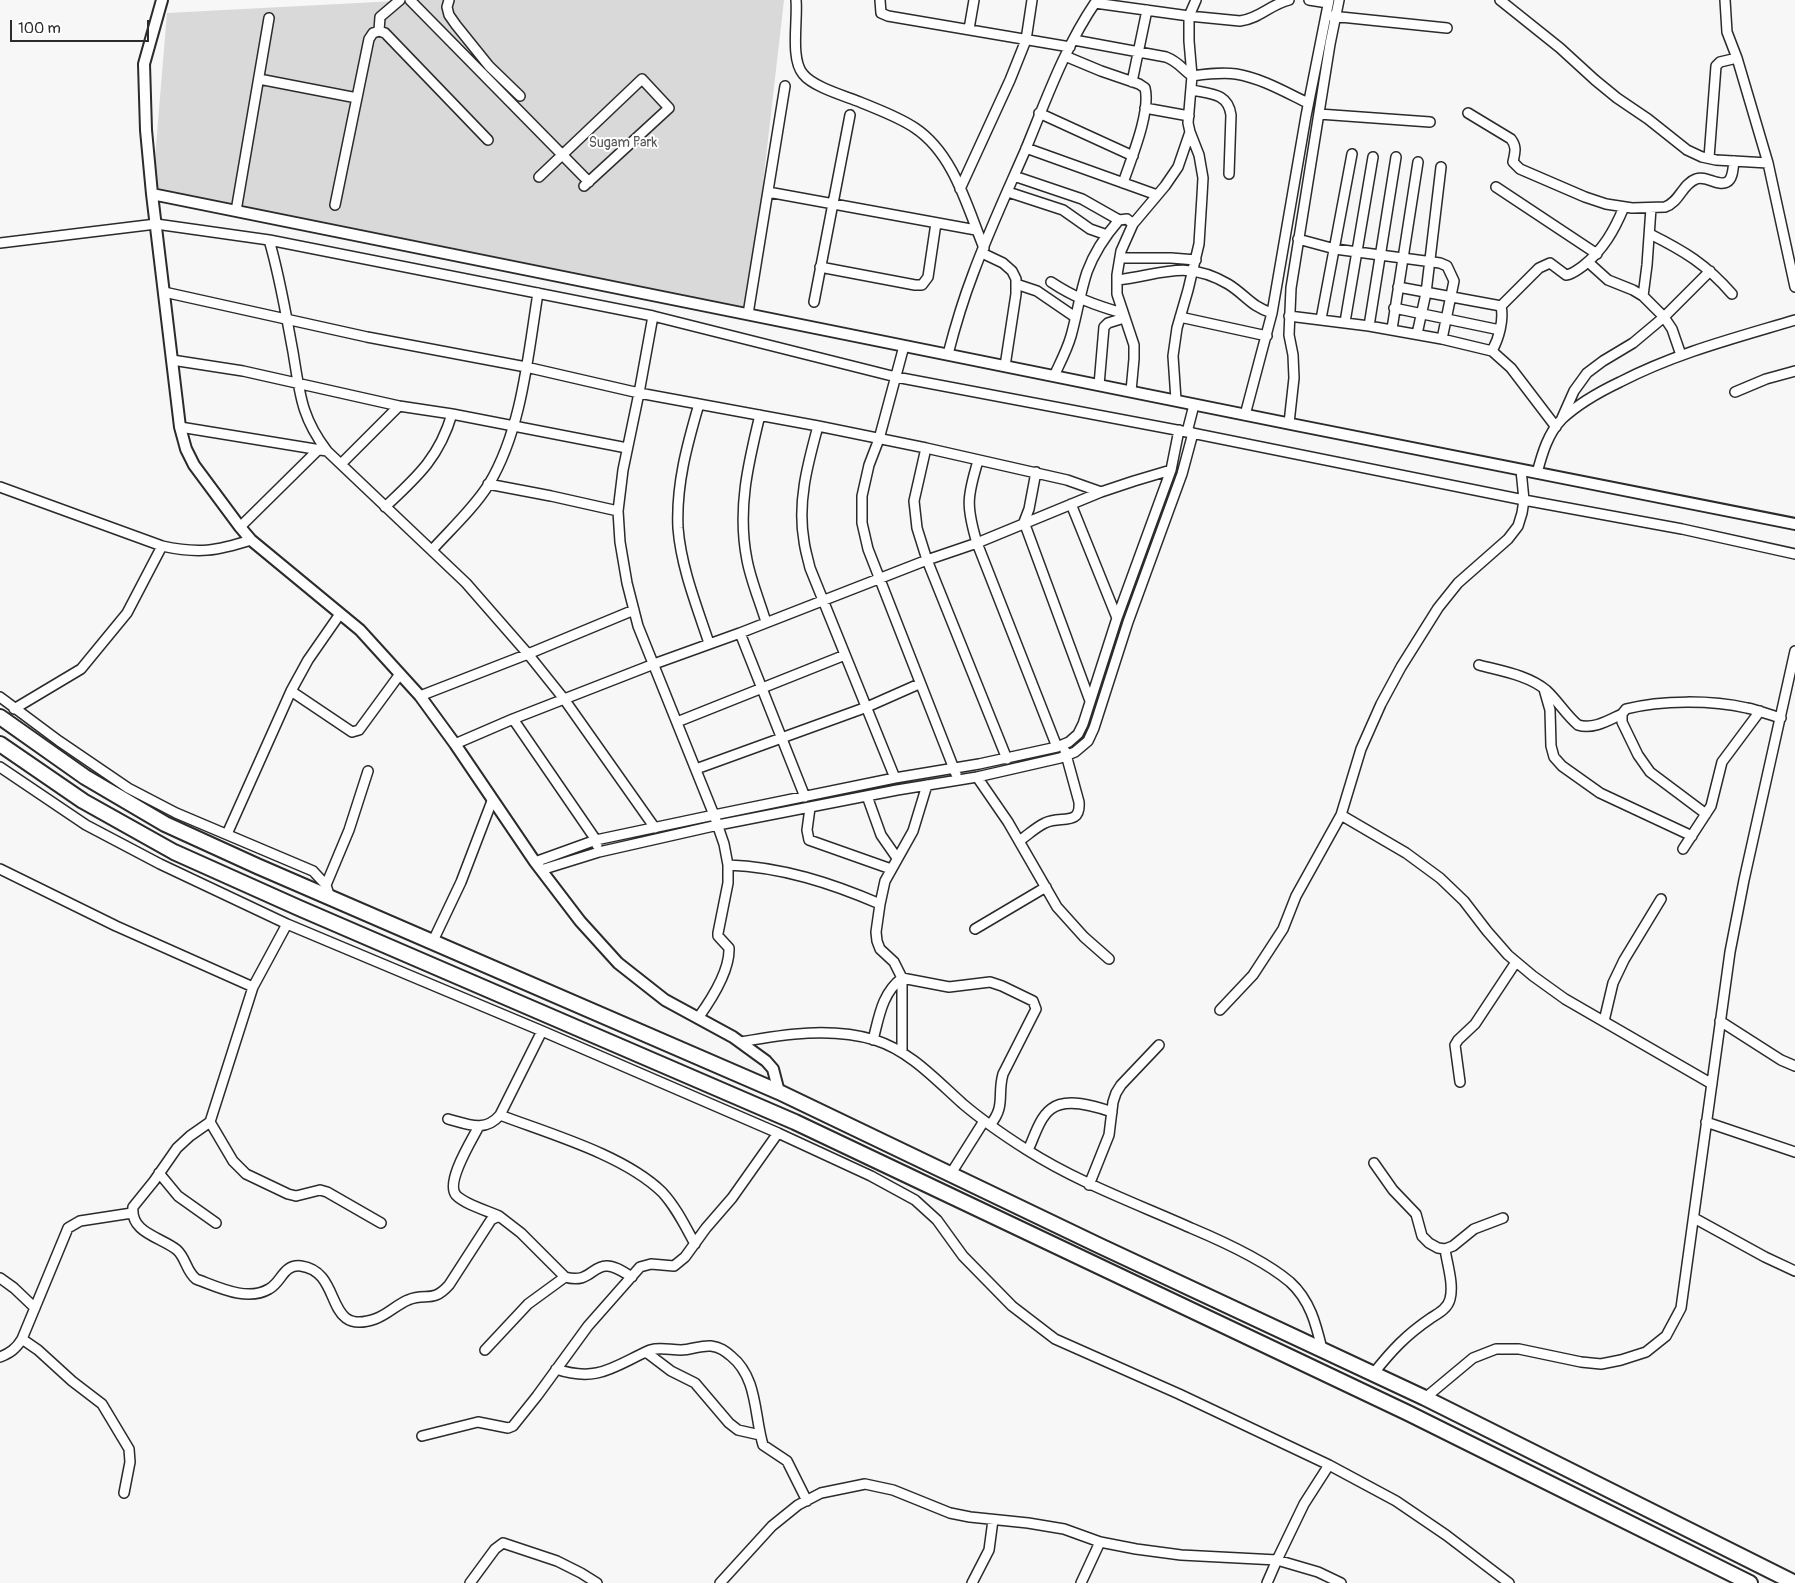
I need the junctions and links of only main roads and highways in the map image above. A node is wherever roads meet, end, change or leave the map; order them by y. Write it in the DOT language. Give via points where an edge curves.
graph roads {
  1 [pos="0,717"];
  2 [pos="0,744"];
  3 [pos="1750,1583"];
  4 [pos="1795,1583"];
  1 -- 4 [label="highway" via="85,777 165,824 328,892 432,943 779,1092 1425,1398"];
  2 -- 3 [label="highway" via="83,801 174,852 795,1122 1408,1413"];
}
